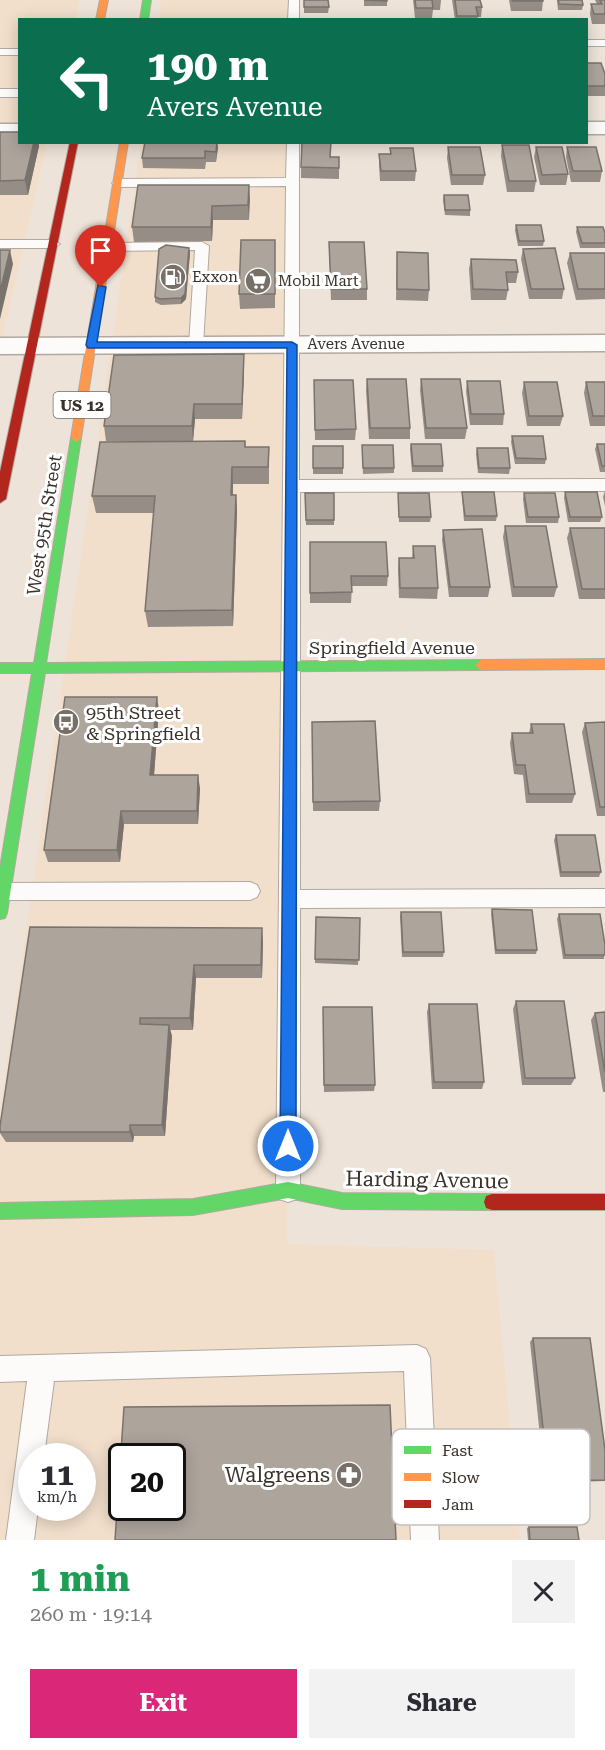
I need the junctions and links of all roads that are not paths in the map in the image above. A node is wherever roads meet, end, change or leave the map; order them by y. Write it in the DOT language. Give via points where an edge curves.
graph roads {
  1 [pos="104,0"];
  2 [pos="147,0"];
  3 [pos="294,0"];
  4 [pos="100,18"];
  5 [pos="144,18"];
  6 [pos="293,18"];
  7 [pos="588,43"];
  8 [pos="605,43"];
  9 [pos="0,52"];
  10 [pos="18,52"];
  11 [pos="0,93"];
  12 [pos="18,93"];
  13 [pos="605,128"];
  14 [pos="588,129"];
  15 [pos="0,130"];
  16 [pos="18,130"];
  17 [pos="74,144"];
  18 [pos="124,144"];
  19 [pos="293,144"];
  20 [pos="293,182"];
  21 [pos="118,183"];
  22 [pos="0,244"];
  23 [pos="53,244"];
  24 [pos="107,247"];
  25 [pos="605,343"];
  26 [pos="92,345"];
  27 [pos="196,345"];
  28 [pos="292,345"];
  29 [pos="0,346"];
  30 [pos="32,346"];
  31 [pos="4,458"];
  32 [pos="605,484"];
  33 [pos="291,486"];
  34 [pos="0,499"];
  35 [pos="605,664"];
  36 [pos="290,666"];
  37 [pos="40,667"];
  38 [pos="0,668"];
  39 [pos="250,891"];
  40 [pos="3,892"];
  41 [pos="605,898"];
  42 [pos="289,899"];
  43 [pos="0,913"];
  44 [pos="288,1190"];
  45 [pos="605,1202"];
  46 [pos="0,1211"];
  47 [pos="42,1368"];
  48 [pos="0,1369"];
  49 [pos="420,1429"];
  50 [pos="424,1525"];
  51 [pos="20,1540"];
  52 [pos="425,1540"];
  1 -- 4 [label="main road"];
  2 -- 5 [label="main road"];
  3 -- 6 [label="lane"];
  7 -- 8 [label="lane"];
  9 -- 10 [label="lane"];
  11 -- 12 [label="lane"];
  13 -- 14 [label="street"];
  15 -- 16 [label="street"];
  17 -- 23 [label="main road"];
  18 -- 21 [label="main road, West 95th Street / US 12"];
  19 -- 20 [label="lane"];
  20 -- 21 [label="lane"];
  20 -- 28 [label="lane"];
  21 -- 24 [label="main road, West 95th Street / US 12"];
  22 -- 23 [label="lane"];
  23 -- 30 [label="main road"];
  24 -- 26 [label="main road, West 95th Street / US 12"];
  24 -- 27 [label="lane" via="202,246"];
  25 -- 28 [label="street, Avers Avenue"];
  26 -- 27 [label="street, Avers Avenue"];
  26 -- 30 [label="street, Avers Avenue"];
  26 -- 37 [label="main road, West 95th Street / US 12"];
  27 -- 28 [label="street, Avers Avenue"];
  28 -- 33 [label="lane"];
  29 -- 30 [label="street, Avers Avenue"];
  30 -- 31 [label="main road"];
  31 -- 34 [label="main road"];
  32 -- 33 [label="lane"];
  33 -- 36 [label="lane"];
  35 -- 36 [label="main road, Springfield Avenue"];
  36 -- 37 [label="main road, Springfield Avenue"];
  36 -- 42 [label="lane"];
  37 -- 38 [label="main road, Springfield Avenue"];
  37 -- 40 [label="main road, West 95th Street / US 12"];
  39 -- 40 [label="lane"];
  40 -- 43 [label="main road, West 95th Street / US 12"];
  41 -- 42 [label="lane"];
  42 -- 44 [label="lane"];
  44 -- 45 [label="main road, Harding Avenue" via="342,1201"];
  44 -- 46 [label="main road, Harding Avenue" via="193,1208"];
  47 -- 48 [label="lane"];
  47 -- 49 [label="lane" via="417,1358"];
  47 -- 51 [label="lane"];
  50 -- 52 [label="lane"];
}
